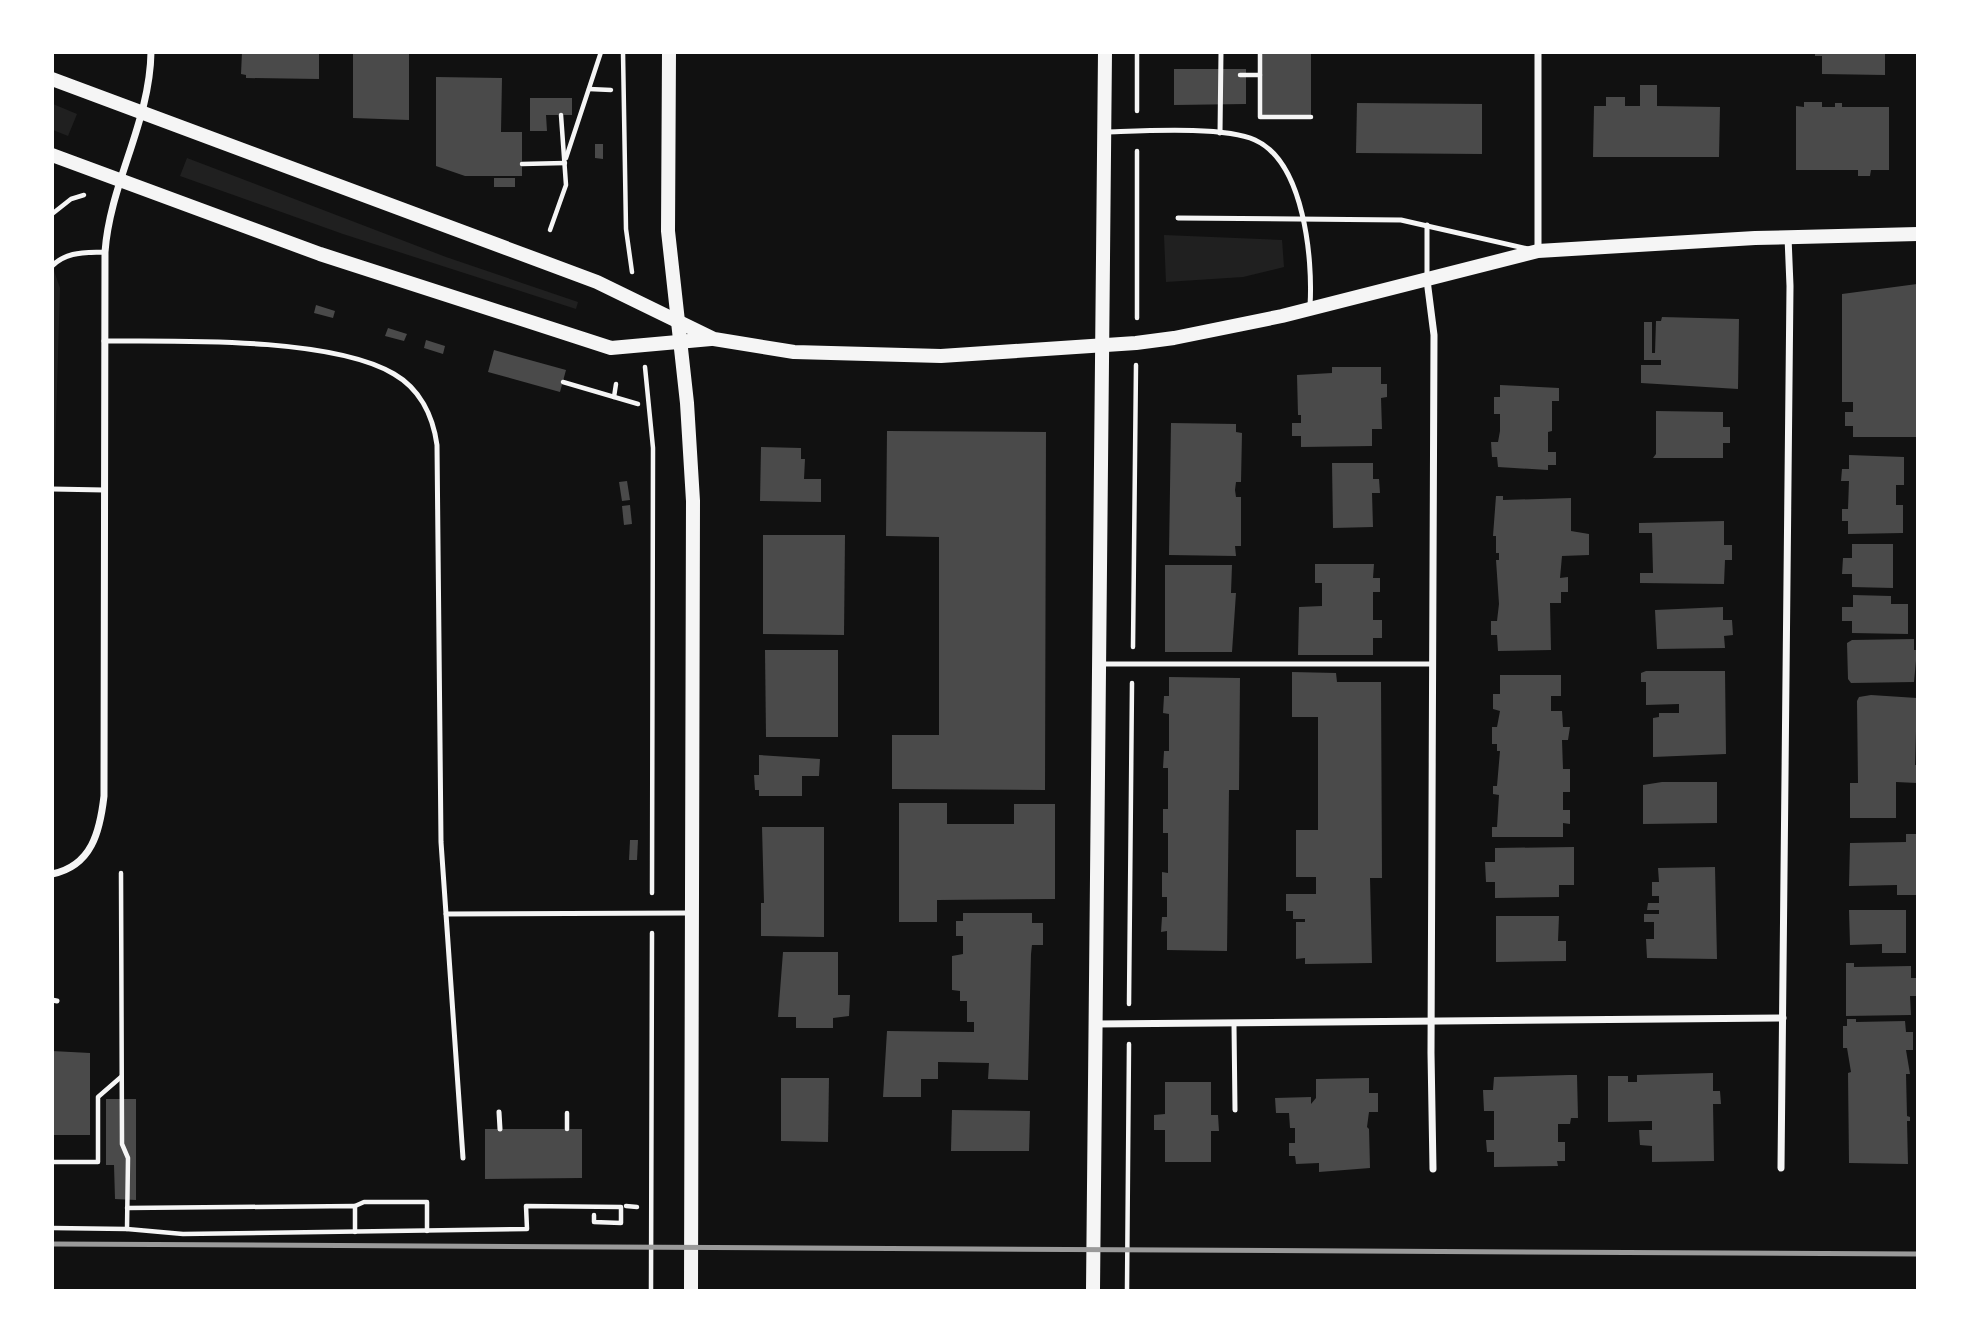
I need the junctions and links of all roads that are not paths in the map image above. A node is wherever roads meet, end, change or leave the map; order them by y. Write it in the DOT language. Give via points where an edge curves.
graph roads {
  1 [pos="151,52"];
  2 [pos="669,52"];
  3 [pos="1105,52"];
  4 [pos="1221,52"];
  5 [pos="1538,52"];
  6 [pos="52,79"];
  7 [pos="142,114"];
  8 [pos="1104,132"];
  9 [pos="1220,133"];
  10 [pos="52,155"];
  11 [pos="120,182"];
  12 [pos="1178,218"];
  13 [pos="1304,220"];
  14 [pos="1427,225"];
  15 [pos="1917,234"];
  16 [pos="1788,237"];
  17 [pos="1538,251"];
  18 [pos="105,252"];
  19 [pos="52,266"];
  20 [pos="1426,280"];
  21 [pos="1310,309"];
  22 [pos="676,321"];
  23 [pos="714,339"];
  24 [pos="104,341"];
  25 [pos="679,342"];
  26 [pos="1100,346"];
  27 [pos="52,489"];
  28 [pos="104,490"];
  29 [pos="1100,664"];
  30 [pos="1433,664"];
  31 [pos="52,874"];
  32 [pos="693,913"];
  33 [pos="446,914"];
  34 [pos="1783,1018"];
  35 [pos="1431,1020"];
  36 [pos="1096,1024"];
  37 [pos="1234,1025"];
  38 [pos="1235,1110"];
  39 [pos="499,1112"];
  40 [pos="500,1129"];
  41 [pos="463,1158"];
  42 [pos="1781,1168"];
  43 [pos="1433,1169"];
  44 [pos="691,1290"];
  45 [pos="1093,1290"];
  1 -- 7 [label="street"];
  2 -- 22 [label="main road" via="668,231"];
  3 -- 8 [label="main road"];
  4 -- 9 [label="lane"];
  5 -- 17 [label="street"];
  6 -- 7 [label="main road"];
  7 -- 11 [label="street"];
  7 -- 22 [label="main road" via="597,282"];
  8 -- 9 [label="lane"];
  8 -- 26 [label="main road"];
  9 -- 13 [label="lane" via="1254,139 1268,148 1287,177"];
  10 -- 11 [label="main road"];
  11 -- 18 [label="street"];
  11 -- 25 [label="main road" via="320,254 611,348"];
  12 -- 13 [label="lane"];
  13 -- 14 [label="lane" via="1401,220"];
  13 -- 21 [label="lane" via="1310,246"];
  14 -- 17 [label="lane"];
  14 -- 20 [label="lane"];
  15 -- 16 [label="main road"];
  16 -- 17 [label="main road"];
  16 -- 34 [label="street"];
  17 -- 20 [label="main road"];
  18 -- 19 [label="lane" via="74,253"];
  18 -- 24 [label="street"];
  20 -- 21 [label="main road"];
  20 -- 30 [label="street" via="1434,335"];
  21 -- 26 [label="main road" via="1174,338"];
  22 -- 23 [label="main road"];
  22 -- 25 [label="main road"];
  23 -- 25 [label="main road"];
  23 -- 26 [label="main road" via="794,352 875,357"];
  24 -- 28 [label="street"];
  24 -- 33 [label="lane" via="264,345 348,356 395,374 414,389 426,407 437,444 441,842"];
  25 -- 32 [label="main road" via="693,501"];
  26 -- 29 [label="main road"];
  27 -- 28 [label="lane"];
  28 -- 31 [label="street" via="104,796 98,834 77,864"];
  29 -- 30 [label="lane"];
  29 -- 36 [label="main road"];
  30 -- 35 [label="street"];
  32 -- 33 [label="lane"];
  32 -- 44 [label="main road"];
  33 -- 41 [label="lane"];
  34 -- 35 [label="street"];
  34 -- 42 [label="street"];
  35 -- 37 [label="street"];
  35 -- 43 [label="street"];
  36 -- 37 [label="street"];
  36 -- 45 [label="main road"];
  37 -- 38 [label="lane"];
  39 -- 40 [label="lane"];
}
